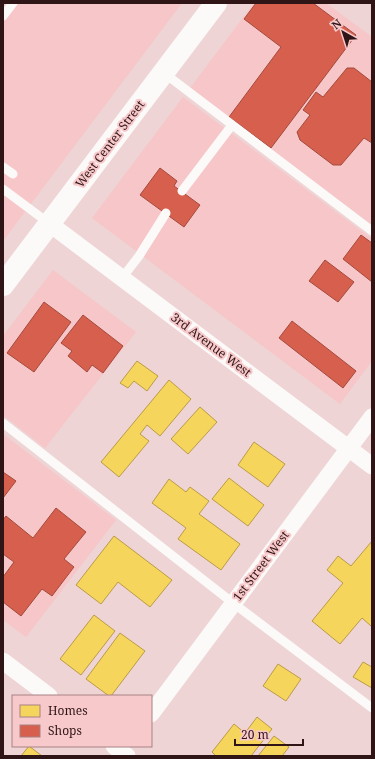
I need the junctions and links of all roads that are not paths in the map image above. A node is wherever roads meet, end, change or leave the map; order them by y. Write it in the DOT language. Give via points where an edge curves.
graph roads {
  1 [pos="13,3"];
  2 [pos="216,3"];
  3 [pos="3,16"];
  4 [pos="164,73"];
  5 [pos="232,125"];
  6 [pos="3,167"];
  7 [pos="13,174"];
  8 [pos="3,189"];
  9 [pos="182,191"];
  10 [pos="166,213"];
  11 [pos="50,224"];
  12 [pos="372,231"];
  13 [pos="122,278"];
  14 [pos="3,285"];
  15 [pos="372,417"];
  16 [pos="3,423"];
  17 [pos="349,448"];
  18 [pos="372,466"];
  19 [pos="233,603"];
  20 [pos="3,661"];
  21 [pos="48,695"];
  22 [pos="372,708"];
  23 [pos="152,713"];
  1 -- 3 [label="lane"];
  2 -- 4 [label="street, West Center Street"];
  4 -- 5 [label="lane"];
  4 -- 11 [label="street, West Center Street"];
  5 -- 9 [label="lane"];
  5 -- 12 [label="lane"];
  6 -- 7 [label="lane"];
  8 -- 11 [label="lane"];
  10 -- 13 [label="lane"];
  11 -- 13 [label="street, 3rd Avenue West"];
  11 -- 14 [label="street, West Center Street"];
  13 -- 17 [label="street, 3rd Avenue West"];
  15 -- 17 [label="street, 1st Street West"];
  16 -- 19 [label="lane"];
  17 -- 18 [label="street, 3rd Avenue West"];
  17 -- 19 [label="street, 1st Street West"];
  19 -- 22 [label="lane"];
  19 -- 23 [label="street, 1st Street West"];
  20 -- 21 [label="street"];
}
